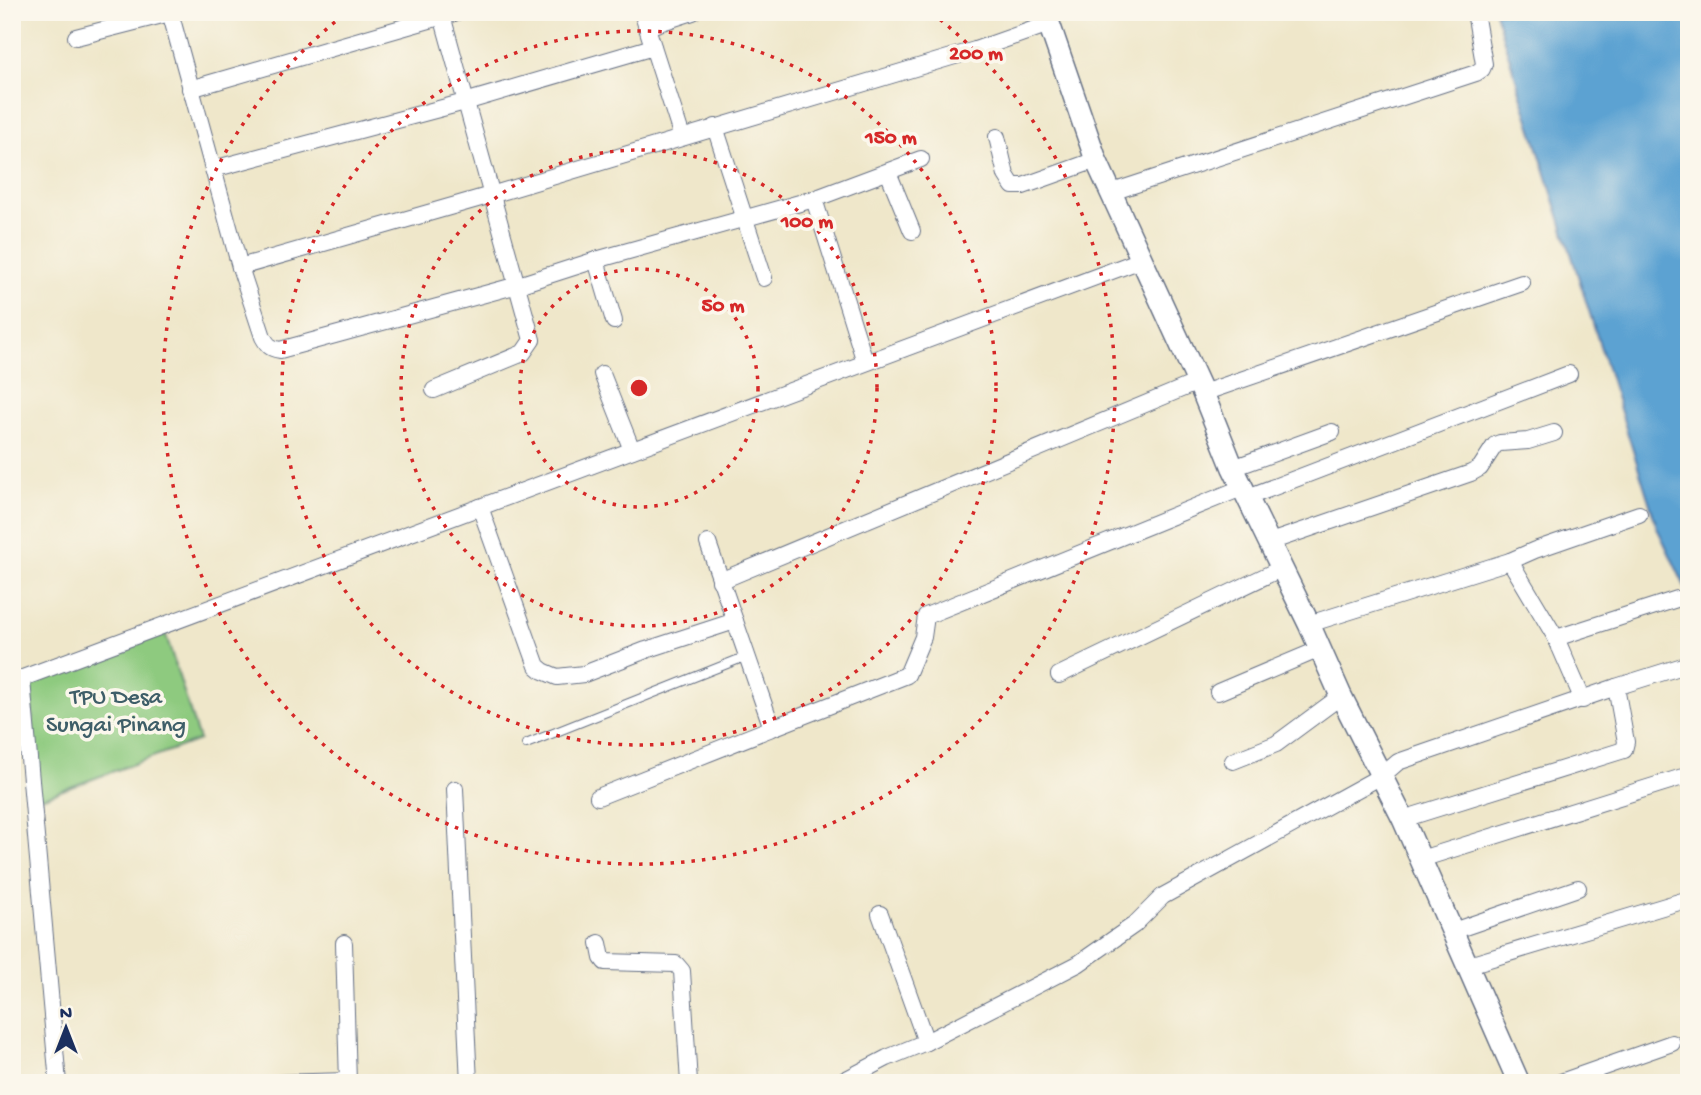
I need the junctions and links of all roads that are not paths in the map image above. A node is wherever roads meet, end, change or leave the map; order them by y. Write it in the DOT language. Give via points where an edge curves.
graph roads {
  1 [pos="693,12"];
  2 [pos="1475,12"];
  3 [pos="171,13"];
  4 [pos="447,14"];
  5 [pos="1047,18"];
  6 [pos="644,20"];
  7 [pos="76,37"];
  8 [pos="653,47"];
  9 [pos="190,89"];
  10 [pos="465,102"];
  11 [pos="715,127"];
  12 [pos="682,137"];
  13 [pos="997,137"];
  14 [pos="921,159"];
  15 [pos="1096,160"];
  16 [pos="213,169"];
  17 [pos="888,172"];
  18 [pos="1112,192"];
  19 [pos="491,195"];
  20 [pos="814,199"];
  21 [pos="745,218"];
  22 [pos="912,231"];
  23 [pos="596,260"];
  24 [pos="1141,260"];
  25 [pos="240,267"];
  26 [pos="764,278"];
  27 [pos="1522,283"];
  28 [pos="518,285"];
  29 [pos="614,321"];
  30 [pos="865,362"];
  31 [pos="602,374"];
  32 [pos="1569,374"];
  33 [pos="1200,388"];
  34 [pos="434,390"];
  35 [pos="1332,432"];
  36 [pos="1554,433"];
  37 [pos="632,450"];
  38 [pos="1233,468"];
  39 [pos="1246,492"];
  40 [pos="480,507"];
  41 [pos="1639,514"];
  42 [pos="1270,542"];
  43 [pos="708,543"];
  44 [pos="1510,561"];
  45 [pos="1282,568"];
  46 [pos="720,581"];
  47 [pos="1677,599"];
  48 [pos="735,621"];
  49 [pos="1309,624"];
  50 [pos="1556,638"];
  51 [pos="1320,649"];
  52 [pos="747,656"];
  53 [pos="1689,664"];
  54 [pos="1059,675"];
  55 [pos="17,681"];
  56 [pos="1616,687"];
  57 [pos="1218,692"];
  58 [pos="1341,696"];
  59 [pos="1583,700"];
  60 [pos="772,728"];
  61 [pos="526,744"];
  62 [pos="1233,761"];
  63 [pos="1383,775"];
  64 [pos="1689,775"];
  65 [pos="455,789"];
  66 [pos="598,797"];
  67 [pos="1403,819"];
  68 [pos="1421,859"];
  69 [pos="1578,888"];
  70 [pos="1689,899"];
  71 [pos="880,914"];
  72 [pos="1453,931"];
  73 [pos="344,943"];
  74 [pos="599,943"];
  75 [pos="1469,965"];
  76 [pos="926,1042"];
  77 [pos="1672,1042"];
  78 [pos="348,1082"];
  79 [pos="58,1083"];
  80 [pos="278,1083"];
  81 [pos="469,1083"];
  82 [pos="689,1083"];
  83 [pos="839,1083"];
  84 [pos="1519,1083"];
  85 [pos="1558,1083"];
  1 -- 6 [label="street"];
  2 -- 18 [label="street" via="1484,64 1476,73"];
  3 -- 7 [label="street"];
  3 -- 9 [label="street"];
  4 -- 9 [label="street"];
  4 -- 10 [label="street"];
  5 -- 11 [label="street" via="975,50"];
  5 -- 15 [label="main road"];
  6 -- 8 [label="street"];
  8 -- 10 [label="street"];
  8 -- 12 [label="street"];
  9 -- 16 [label="street"];
  10 -- 16 [label="street"];
  10 -- 19 [label="street"];
  11 -- 12 [label="street"];
  11 -- 21 [label="street"];
  12 -- 19 [label="street"];
  13 -- 15 [label="street" via="1013,186"];
  14 -- 17 [label="street"];
  15 -- 18 [label="main road"];
  16 -- 25 [label="street"];
  17 -- 20 [label="street"];
  17 -- 22 [label="street"];
  18 -- 24 [label="main road"];
  19 -- 25 [label="street"];
  19 -- 28 [label="street"];
  20 -- 21 [label="street"];
  20 -- 30 [label="street"];
  21 -- 23 [label="street"];
  21 -- 26 [label="street"];
  23 -- 28 [label="street"];
  23 -- 29 [label="street"];
  24 -- 30 [label="street"];
  24 -- 33 [label="main road"];
  25 -- 28 [label="street" via="263,337 267,345 280,350"];
  27 -- 33 [label="street"];
  28 -- 34 [label="street" via="532,335 527,349"];
  30 -- 37 [label="street"];
  31 -- 37 [label="street"];
  32 -- 39 [label="street"];
  33 -- 38 [label="main road"];
  33 -- 46 [label="street"];
  35 -- 38 [label="street"];
  36 -- 42 [label="street" via="1528,442 1494,445 1480,468 1471,473"];
  37 -- 40 [label="street"];
  38 -- 39 [label="main road"];
  39 -- 42 [label="main road"];
  39 -- 60 [label="street" via="926,616 923,637 907,675"];
  40 -- 48 [label="street" via="542,671 556,677 583,674"];
  40 -- 55 [label="street"];
  41 -- 44 [label="street"];
  42 -- 45 [label="main road"];
  43 -- 46 [label="street"];
  44 -- 49 [label="street"];
  44 -- 50 [label="street"];
  45 -- 49 [label="main road"];
  45 -- 54 [label="street"];
  46 -- 48 [label="street"];
  47 -- 50 [label="street"];
  48 -- 52 [label="street"];
  49 -- 51 [label="main road"];
  50 -- 59 [label="street"];
  51 -- 57 [label="street"];
  51 -- 58 [label="main road"];
  52 -- 60 [label="street"];
  52 -- 61 [label="lane"];
  53 -- 56 [label="street"];
  55 -- 79 [label="street"];
  56 -- 59 [label="street"];
  56 -- 67 [label="street" via="1624,750"];
  58 -- 62 [label="street" via="1276,744"];
  58 -- 63 [label="main road"];
  59 -- 63 [label="street" via="1398,762"];
  60 -- 66 [label="street"];
  63 -- 67 [label="main road"];
  63 -- 76 [label="street" via="1163,897 1134,925 1079,964"];
  64 -- 68 [label="street"];
  65 -- 81 [label="street"];
  67 -- 68 [label="main road"];
  68 -- 72 [label="main road"];
  69 -- 72 [label="street"];
  70 -- 75 [label="street"];
  71 -- 76 [label="street"];
  72 -- 75 [label="main road"];
  73 -- 78 [label="street"];
  74 -- 82 [label="street" via="606,962 676,964 682,971"];
  75 -- 84 [label="main road"];
  76 -- 83 [label="street"];
  77 -- 85 [label="street"];
  78 -- 80 [label="street"];
}
